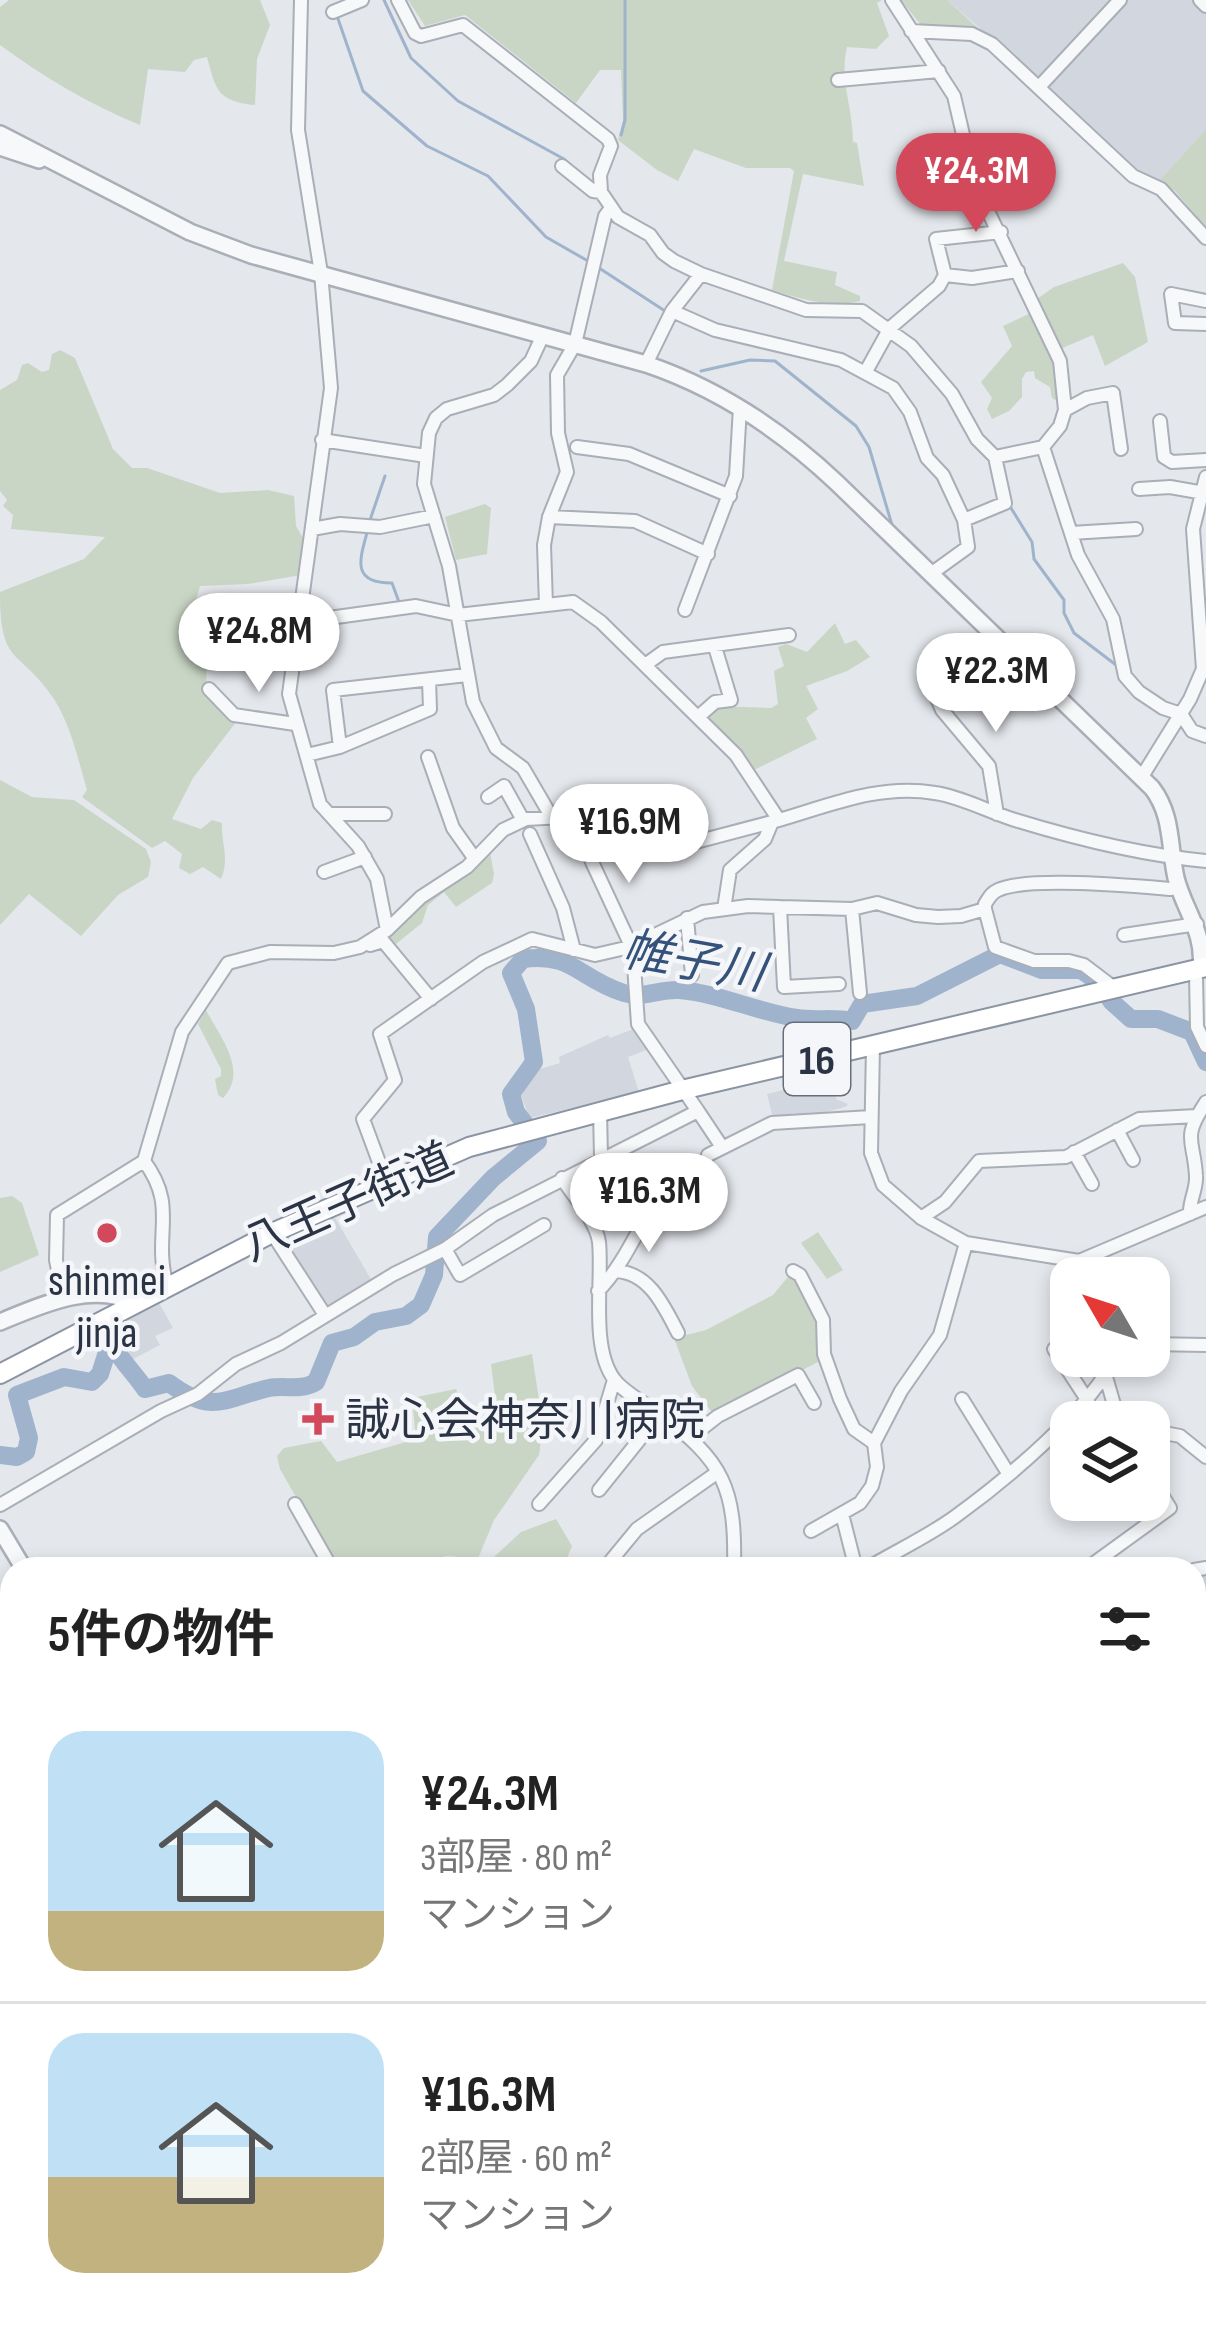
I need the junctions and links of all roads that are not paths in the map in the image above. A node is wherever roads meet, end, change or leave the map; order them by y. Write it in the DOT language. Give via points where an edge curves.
graph roads {
  1 [pos="302,0"];
  2 [pos="362,0"];
  3 [pos="398,0"];
  4 [pos="892,0"];
  5 [pos="1120,0"];
  6 [pos="333,12"];
  7 [pos="911,31"];
  8 [pos="939,71"];
  9 [pos="838,80"];
  10 [pos="1039,87"];
  11 [pos="0,134"];
  12 [pos="0,147"];
  13 [pos="54,164"];
  14 [pos="562,166"];
  15 [pos="601,192"];
  16 [pos="611,208"];
  17 [pos="1001,232"];
  18 [pos="1206,238"];
  19 [pos="1018,271"];
  20 [pos="321,274"];
  21 [pos="701,274"];
  22 [pos="945,275"];
  23 [pos="1206,301"];
  24 [pos="672,311"];
  25 [pos="1206,324"];
  26 [pos="890,328"];
  27 [pos="543,335"];
  28 [pos="575,344"];
  29 [pos="646,364"];
  30 [pos="865,373"];
  31 [pos="740,407"];
  32 [pos="1065,410"];
  33 [pos="1160,421"];
  34 [pos="322,440"];
  35 [pos="577,446"];
  36 [pos="1043,447"];
  37 [pos="1121,449"];
  38 [pos="426,456"];
  39 [pos="995,457"];
  40 [pos="1206,460"];
  41 [pos="1206,476"];
  42 [pos="1139,488"];
  43 [pos="1204,493"];
  44 [pos="730,496"];
  45 [pos="434,515"];
  46 [pos="549,517"];
  47 [pos="964,520"];
  48 [pos="312,529"];
  49 [pos="1136,529"];
  50 [pos="1070,533"];
  51 [pos="708,554"];
  52 [pos="932,573"];
  53 [pos="1201,600"];
  54 [pos="546,605"];
  55 [pos="685,610"];
  56 [pos="458,615"];
  57 [pos="210,617"];
  58 [pos="298,627"];
  59 [pos="789,635"];
  60 [pos="715,647"];
  61 [pos="645,664"];
  62 [pos="1205,669"];
  63 [pos="467,675"];
  64 [pos="927,675"];
  65 [pos="429,680"];
  66 [pos="209,688"];
  67 [pos="1181,714"];
  68 [pos="698,717"];
  69 [pos="295,724"];
  70 [pos="1206,736"];
  71 [pos="340,747"];
  72 [pos="307,755"];
  73 [pos="428,757"];
  74 [pos="1141,778"];
  75 [pos="488,797"];
  76 [pos="329,814"];
  77 [pos="385,814"];
  78 [pos="997,814"];
  79 [pos="550,816"];
  80 [pos="523,820"];
  81 [pos="776,821"];
  82 [pos="530,834"];
  83 [pos="585,837"];
  84 [pos="365,857"];
  85 [pos="1174,858"];
  86 [pos="475,859"];
  87 [pos="1206,861"];
  88 [pos="324,872"];
  89 [pos="1179,886"];
  90 [pos="779,907"];
  91 [pos="724,909"];
  92 [pos="852,909"];
  93 [pos="986,909"];
  94 [pos="687,918"];
  95 [pos="1196,924"];
  96 [pos="387,930"];
  97 [pos="1124,935"];
  98 [pos="365,944"];
  99 [pos="630,947"];
  100 [pos="574,950"];
  101 [pos="1204,967"];
  102 [pos="692,975"];
  103 [pos="838,984"];
  104 [pos="1106,989"];
  105 [pos="860,993"];
  106 [pos="431,999"];
  107 [pos="872,1046"];
  108 [pos="1206,1046"];
  109 [pos="686,1089"];
  110 [pos="1206,1102"];
  111 [pos="600,1111"];
  112 [pos="698,1112"];
  113 [pos="1197,1116"];
  114 [pos="871,1117"];
  115 [pos="1117,1130"];
  116 [pos="723,1147"];
  117 [pos="1075,1152"];
  118 [pos="708,1155"];
  119 [pos="601,1157"];
  120 [pos="1133,1160"];
  121 [pos="144,1161"];
  122 [pos="562,1178"];
  123 [pos="386,1181"];
  124 [pos="1091,1184"];
  125 [pos="664,1188"];
  126 [pos="1206,1208"];
  127 [pos="1190,1214"];
  128 [pos="921,1218"];
  129 [pos="544,1225"];
  130 [pos="272,1232"];
  131 [pos="965,1243"];
  132 [pos="445,1249"];
  133 [pos="1050,1257"];
  134 [pos="1091,1257"];
  135 [pos="615,1271"];
  136 [pos="793,1271"];
  137 [pos="167,1286"];
  138 [pos="598,1291"];
  139 [pos="64,1300"];
  140 [pos="136,1304"];
  141 [pos="325,1315"];
  142 [pos="0,1322"];
  143 [pos="677,1334"];
  144 [pos="1170,1344"];
  145 [pos="1206,1345"];
  146 [pos="0,1374"];
  147 [pos="1072,1377"];
  148 [pos="1106,1377"];
  149 [pos="614,1380"];
  150 [pos="962,1399"];
  151 [pos="1088,1401"];
  152 [pos="1113,1401"];
  153 [pos="814,1403"];
  154 [pos="660,1414"];
  155 [pos="1170,1434"];
  156 [pos="1050,1435"];
  157 [pos="691,1437"];
  158 [pos="874,1443"];
  159 [pos="1206,1457"];
  160 [pos="718,1472"];
  161 [pos="1007,1473"];
  162 [pos="599,1490"];
  163 [pos="0,1504"];
  164 [pos="296,1504"];
  165 [pos="539,1504"];
  166 [pos="842,1514"];
  167 [pos="1154,1521"];
  168 [pos="0,1529"];
  169 [pos="811,1531"];
  170 [pos="17,1557"];
  171 [pos="325,1557"];
  172 [pos="614,1557"];
  173 [pos="734,1557"];
  174 [pos="853,1557"];
  175 [pos="887,1557"];
  176 [pos="1110,1557"];
  1 -- 20 [label="street" via="298,130"];
  2 -- 6 [label="street"];
  3 -- 15 [label="street" via="415,32 463,25 608,139"];
  4 -- 7 [label="street"];
  5 -- 10 [label="street"];
  7 -- 8 [label="street"];
  7 -- 10 [label="street" via="972,34"];
  8 -- 9 [label="street"];
  8 -- 17 [label="street" via="961,118 974,182"];
  10 -- 18 [label="street" via="1133,176 1161,189"];
  11 -- 13 [label="street"];
  12 -- 13 [label="street"];
  13 -- 20 [label="street" via="190,232"];
  14 -- 15 [label="street"];
  15 -- 16 [label="street"];
  16 -- 21 [label="street"];
  16 -- 28 [label="street"];
  17 -- 19 [label="street"];
  17 -- 22 [label="street" via="936,239"];
  19 -- 22 [label="street"];
  19 -- 32 [label="street" via="1057,350"];
  20 -- 27 [label="street"];
  20 -- 34 [label="street" via="331,388"];
  21 -- 24 [label="street"];
  21 -- 26 [label="street" via="806,310 862,311"];
  22 -- 26 [label="street"];
  23 -- 25 [label="street" via="1172,294 1175,323"];
  24 -- 29 [label="street"];
  24 -- 30 [label="street"];
  26 -- 30 [label="street"];
  26 -- 39 [label="street" via="930,366"];
  27 -- 28 [label="street"];
  27 -- 38 [label="street" via="507,385 436,418"];
  28 -- 29 [label="street"];
  28 -- 46 [label="street" via="557,375 567,472"];
  29 -- 31 [label="street"];
  30 -- 47 [label="street" via="893,388 910,412"];
  31 -- 44 [label="street"];
  31 -- 52 [label="street" via="797,446"];
  32 -- 36 [label="street"];
  32 -- 37 [label="street" via="1113,393"];
  33 -- 40 [label="street" via="1165,458"];
  34 -- 38 [label="street"];
  34 -- 48 [label="street"];
  35 -- 44 [label="street" via="629,454"];
  36 -- 39 [label="street"];
  36 -- 50 [label="street"];
  38 -- 45 [label="street"];
  39 -- 47 [label="street" via="1005,503"];
  41 -- 43 [label="street"];
  42 -- 43 [label="street"];
  43 -- 53 [label="street" via="1193,529"];
  44 -- 51 [label="street"];
  45 -- 48 [label="street"];
  45 -- 56 [label="street"];
  46 -- 51 [label="street" via="635,521"];
  46 -- 54 [label="street"];
  47 -- 52 [label="street" via="968,547"];
  48 -- 58 [label="street"];
  49 -- 50 [label="street"];
  50 -- 67 [label="street" via="1113,619 1130,684"];
  51 -- 55 [label="street"];
  52 -- 74 [label="street"];
  53 -- 62 [label="street"];
  54 -- 56 [label="street"];
  54 -- 61 [label="street" via="586,609"];
  56 -- 58 [label="street" via="416,606"];
  56 -- 63 [label="street"];
  57 -- 58 [label="street"];
  58 -- 69 [label="street"];
  59 -- 60 [label="street"];
  60 -- 61 [label="street" via="663,652"];
  60 -- 68 [label="street" via="731,700"];
  61 -- 68 [label="street"];
  62 -- 67 [label="street"];
  63 -- 65 [label="street"];
  63 -- 79 [label="street" via="489,737 523,768"];
  64 -- 78 [label="street" via="942,710 989,766"];
  65 -- 71 [label="street" via="430,709"];
  65 -- 71 [label="street" via="333,690"];
  66 -- 69 [label="street" via="234,715"];
  67 -- 70 [label="street"];
  67 -- 74 [label="street"];
  68 -- 81 [label="street" via="736,755"];
  69 -- 72 [label="street"];
  71 -- 72 [label="street"];
  72 -- 76 [label="street"];
  73 -- 86 [label="street" via="453,828"];
  74 -- 85 [label="street" via="1165,809"];
  75 -- 80 [label="street" via="504,786"];
  76 -- 77 [label="street"];
  76 -- 84 [label="street"];
  78 -- 81 [label="street" via="936,793 885,791"];
  78 -- 85 [label="street"];
  79 -- 80 [label="street"];
  79 -- 81 [label="street" via="634,826 680,843"];
  80 -- 86 [label="street"];
  81 -- 91 [label="street" via="730,870"];
  82 -- 100 [label="street"];
  83 -- 99 [label="street"];
  84 -- 88 [label="street"];
  84 -- 96 [label="street"];
  85 -- 87 [label="street"];
  85 -- 89 [label="street"];
  86 -- 96 [label="street"];
  89 -- 93 [label="street" via="1012,886 996,890"];
  89 -- 95 [label="street"];
  90 -- 91 [label="street"];
  90 -- 92 [label="street"];
  90 -- 103 [label="street" via="784,987"];
  91 -- 94 [label="street"];
  92 -- 93 [label="street" via="877,903 962,916"];
  92 -- 105 [label="street"];
  93 -- 104 [label="street" via="995,947 1084,965"];
  94 -- 99 [label="street"];
  94 -- 102 [label="street"];
  95 -- 97 [label="street"];
  95 -- 101 [label="street"];
  96 -- 98 [label="street"];
  98 -- 106 [label="street" via="383,941"];
  98 -- 121 [label="street" via="228,962 182,1032"];
  99 -- 100 [label="street" via="595,955"];
  99 -- 109 [label="street" via="638,1024"];
  100 -- 106 [label="street" via="532,939"];
  101 -- 104 [label="highway, 八王子街道 / 16"];
  101 -- 108 [label="street" via="1196,975 1197,1027"];
  104 -- 107 [label="highway, 八王子街道 / 16"];
  106 -- 123 [label="street" via="380,1034 395,1080 363,1119"];
  107 -- 109 [label="highway, 八王子街道 / 16"];
  107 -- 114 [label="street"];
  109 -- 111 [label="highway, 八王子街道 / 16"];
  109 -- 112 [label="street"];
  110 -- 113 [label="street"];
  111 -- 119 [label="street"];
  111 -- 123 [label="highway, 八王子街道 / 16" via="469,1147"];
  112 -- 116 [label="street"];
  112 -- 119 [label="street"];
  113 -- 115 [label="street" via="1138,1119"];
  113 -- 127 [label="street" via="1187,1141 1197,1180"];
  114 -- 116 [label="street" via="772,1123"];
  114 -- 128 [label="street" via="875,1170"];
  115 -- 117 [label="street"];
  115 -- 120 [label="street"];
  116 -- 118 [label="street"];
  117 -- 124 [label="street"];
  117 -- 128 [label="street" via="979,1161"];
  119 -- 122 [label="street"];
  121 -- 137 [label="street" via="164,1196"];
  121 -- 139 [label="street" via="57,1215"];
  122 -- 132 [label="street"];
  122 -- 138 [label="street" via="598,1237"];
  123 -- 130 [label="highway, 八王子街道 / 16"];
  125 -- 135 [label="street"];
  126 -- 127 [label="street"];
  127 -- 134 [label="street"];
  128 -- 131 [label="street"];
  129 -- 132 [label="street" via="460,1275"];
  130 -- 137 [label="highway, 八王子街道 / 16"];
  130 -- 141 [label="street"];
  131 -- 133 [label="street"];
  131 -- 158 [label="street" via="940,1335"];
  132 -- 141 [label="street"];
  135 -- 138 [label="street"];
  135 -- 143 [label="street" via="631,1272 655,1293"];
  136 -- 158 [label="street" via="823,1320 824,1354 854,1430"];
  137 -- 140 [label="highway, 八王子街道 / 16"];
  138 -- 149 [label="street"];
  139 -- 140 [label="street" via="106,1291"];
  139 -- 142 [label="street"];
  140 -- 146 [label="highway, 八王子街道 / 16"];
  141 -- 163 [label="street"];
  144 -- 145 [label="street"];
  147 -- 151 [label="street"];
  148 -- 151 [label="street"];
  148 -- 152 [label="street"];
  149 -- 154 [label="street"];
  149 -- 165 [label="street" via="596,1440"];
  150 -- 161 [label="street"];
  153 -- 157 [label="street" via="798,1375"];
  154 -- 157 [label="street"];
  154 -- 162 [label="street"];
  155 -- 159 [label="street"];
  156 -- 161 [label="street"];
  157 -- 160 [label="street"];
  158 -- 166 [label="street" via="872,1486"];
  160 -- 172 [label="street" via="637,1529"];
  160 -- 173 [label="street" via="733,1506"];
  161 -- 175 [label="street" via="955,1517"];
  164 -- 171 [label="street"];
  166 -- 169 [label="street"];
  166 -- 174 [label="street"];
  167 -- 176 [label="street"];
  168 -- 170 [label="street"];
}
